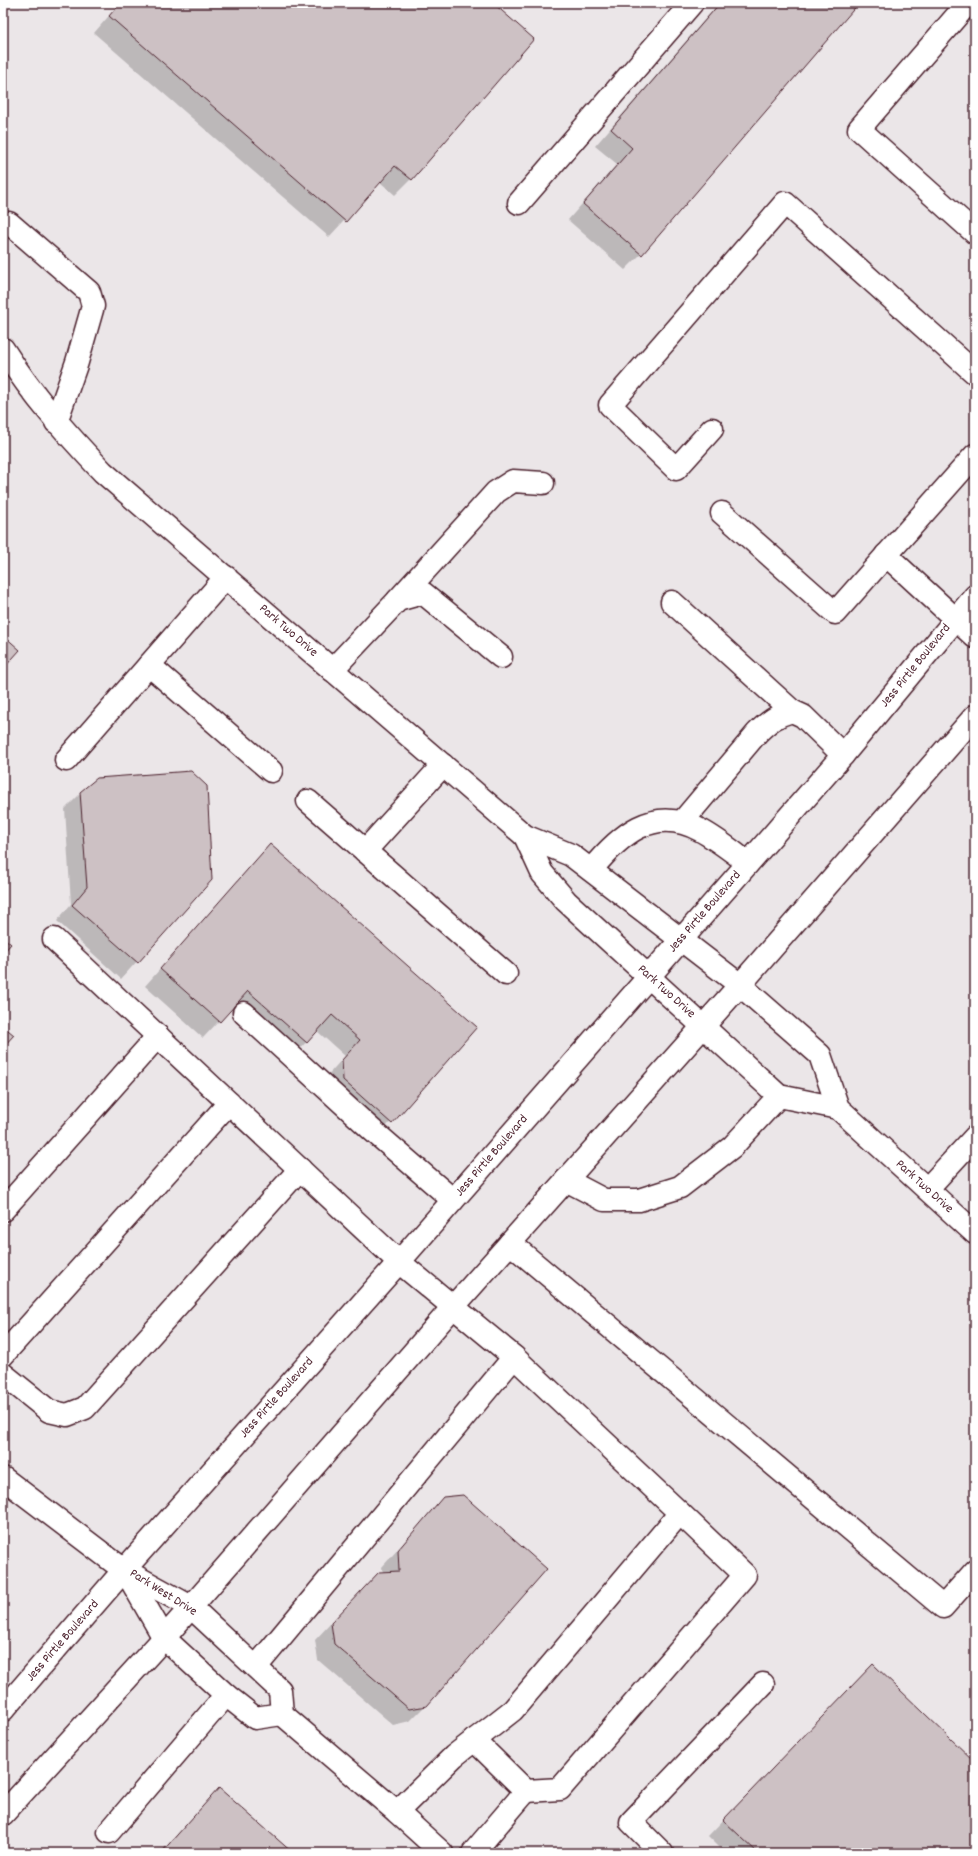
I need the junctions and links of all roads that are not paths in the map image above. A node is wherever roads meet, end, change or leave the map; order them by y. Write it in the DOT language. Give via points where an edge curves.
graph roads {
  1 [pos="692,3"];
  2 [pos="968,3"];
  3 [pos="519,203"];
  4 [pos="3,222"];
  5 [pos="975,233"];
  6 [pos="3,349"];
  7 [pos="975,373"];
  8 [pos="56,422"];
  9 [pos="712,429"];
  10 [pos="975,455"];
  11 [pos="543,483"];
  12 [pos="722,513"];
  13 [pos="886,555"];
  14 [pos="226,577"];
  15 [pos="975,596"];
  16 [pos="398,600"];
  17 [pos="672,602"];
  18 [pos="954,619"];
  19 [pos="975,637"];
  20 [pos="501,657"];
  21 [pos="149,665"];
  22 [pos="332,670"];
  23 [pos="792,711"];
  24 [pos="975,716"];
  25 [pos="843,755"];
  26 [pos="66,760"];
  27 [pos="443,765"];
  28 [pos="271,771"];
  29 [pos="308,801"];
  30 [pos="682,822"];
  31 [pos="525,836"];
  32 [pos="365,851"];
  33 [pos="748,863"];
  34 [pos="591,870"];
  35 [pos="54,939"];
  36 [pos="681,940"];
  37 [pos="506,974"];
  38 [pos="649,977"];
  39 [pos="740,985"];
  40 [pos="244,1013"];
  41 [pos="703,1026"];
  42 [pos="158,1036"];
  43 [pos="779,1096"];
  44 [pos="229,1103"];
  45 [pos="838,1108"];
  46 [pos="975,1137"];
  47 [pos="300,1169"];
  48 [pos="566,1180"];
  49 [pos="927,1189"];
  50 [pos="453,1200"];
  51 [pos="3,1210"];
  52 [pos="975,1233"];
  53 [pos="510,1243"];
  54 [pos="399,1262"];
  55 [pos="453,1307"];
  56 [pos="3,1355"];
  57 [pos="514,1356"];
  58 [pos="3,1374"];
  59 [pos="3,1478"];
  60 [pos="680,1514"];
  61 [pos="124,1570"];
  62 [pos="975,1572"];
  63 [pos="191,1607"];
  64 [pos="164,1638"];
  65 [pos="256,1667"];
  66 [pos="763,1684"];
  67 [pos="226,1695"];
  68 [pos="3,1710"];
  69 [pos="282,1714"];
  70 [pos="474,1740"];
  71 [pos="526,1791"];
  72 [pos="397,1812"];
  73 [pos="3,1814"];
  74 [pos="109,1832"];
  75 [pos="442,1853"];
  76 [pos="473,1853"];
  77 [pos="662,1853"];
  1 -- 3 [label="street"];
  2 -- 5 [label="street" via="859,129"];
  4 -- 8 [label="street" via="9,223 89,292 93,306"];
  6 -- 8 [label="street, Park Two Drive"];
  7 -- 9 [label="street" via="784,203 610,406 676,469"];
  8 -- 14 [label="street, Park Two Drive" via="103,472"];
  10 -- 13 [label="street"];
  11 -- 16 [label="street" via="513,481 496,492"];
  12 -- 13 [label="street" via="835,613"];
  13 -- 18 [label="street"];
  14 -- 21 [label="street"];
  14 -- 22 [label="street, Park Two Drive"];
  15 -- 18 [label="street, Jess Pirtle Boulevard"];
  16 -- 20 [label="street" via="423,593"];
  16 -- 22 [label="street"];
  17 -- 23 [label="street"];
  18 -- 19 [label="street"];
  18 -- 25 [label="street, Jess Pirtle Boulevard"];
  21 -- 26 [label="street"];
  21 -- 28 [label="street"];
  22 -- 27 [label="street, Park Two Drive"];
  23 -- 25 [label="street" via="803,716"];
  23 -- 30 [label="street" via="780,714 757,733"];
  24 -- 39 [label="street"];
  25 -- 33 [label="street, Jess Pirtle Boulevard"];
  27 -- 31 [label="street, Park Two Drive"];
  27 -- 32 [label="street"];
  29 -- 32 [label="street"];
  30 -- 33 [label="street" via="700,830"];
  30 -- 34 [label="street" via="664,821 638,827 609,848"];
  31 -- 34 [label="street, Park Two Drive" via="571,855"];
  31 -- 38 [label="street, Park Two Drive" via="542,873 566,901"];
  32 -- 37 [label="street"];
  33 -- 36 [label="street, Jess Pirtle Boulevard"];
  34 -- 36 [label="street, Park Two Drive"];
  35 -- 42 [label="street"];
  36 -- 38 [label="street, Jess Pirtle Boulevard"];
  36 -- 39 [label="street, Park Two Drive"];
  38 -- 41 [label="street, Park Two Drive"];
  38 -- 50 [label="street, Jess Pirtle Boulevard"];
  39 -- 41 [label="street"];
  39 -- 45 [label="street, Park Two Drive" via="820,1055"];
  40 -- 50 [label="street"];
  41 -- 43 [label="street, Park Two Drive"];
  41 -- 48 [label="street"];
  42 -- 44 [label="street"];
  42 -- 51 [label="street"];
  43 -- 45 [label="street"];
  43 -- 48 [label="street" via="732,1146 680,1187 639,1200 604,1200"];
  44 -- 47 [label="street"];
  44 -- 56 [label="street"];
  45 -- 49 [label="street, Park Two Drive"];
  46 -- 49 [label="street"];
  47 -- 54 [label="street"];
  47 -- 58 [label="street" via="85,1408 67,1415 49,1411"];
  48 -- 53 [label="street"];
  49 -- 52 [label="street, Park Two Drive"];
  50 -- 54 [label="street, Jess Pirtle Boulevard"];
  53 -- 55 [label="street"];
  53 -- 62 [label="street" via="943,1608"];
  54 -- 55 [label="street"];
  54 -- 61 [label="street, Jess Pirtle Boulevard"];
  55 -- 57 [label="street"];
  55 -- 63 [label="street"];
  57 -- 60 [label="street"];
  57 -- 65 [label="street"];
  59 -- 61 [label="street"];
  60 -- 70 [label="street" via="513,1710"];
  60 -- 71 [label="street" via="745,1575 560,1789"];
  61 -- 63 [label="street, Park West Drive"];
  61 -- 64 [label="street, Park West Drive"];
  61 -- 68 [label="street, Jess Pirtle Boulevard"];
  63 -- 64 [label="street"];
  63 -- 65 [label="street, Park West Drive"];
  64 -- 67 [label="street, Park West Drive"];
  64 -- 73 [label="street"];
  65 -- 69 [label="street, Park West Drive" via="280,1690"];
  66 -- 77 [label="street" via="631,1822"];
  67 -- 69 [label="street, Park West Drive" via="255,1718"];
  67 -- 74 [label="street"];
  69 -- 72 [label="street"];
  70 -- 71 [label="street"];
  70 -- 72 [label="street"];
  71 -- 76 [label="street"];
  72 -- 75 [label="street"];
}
